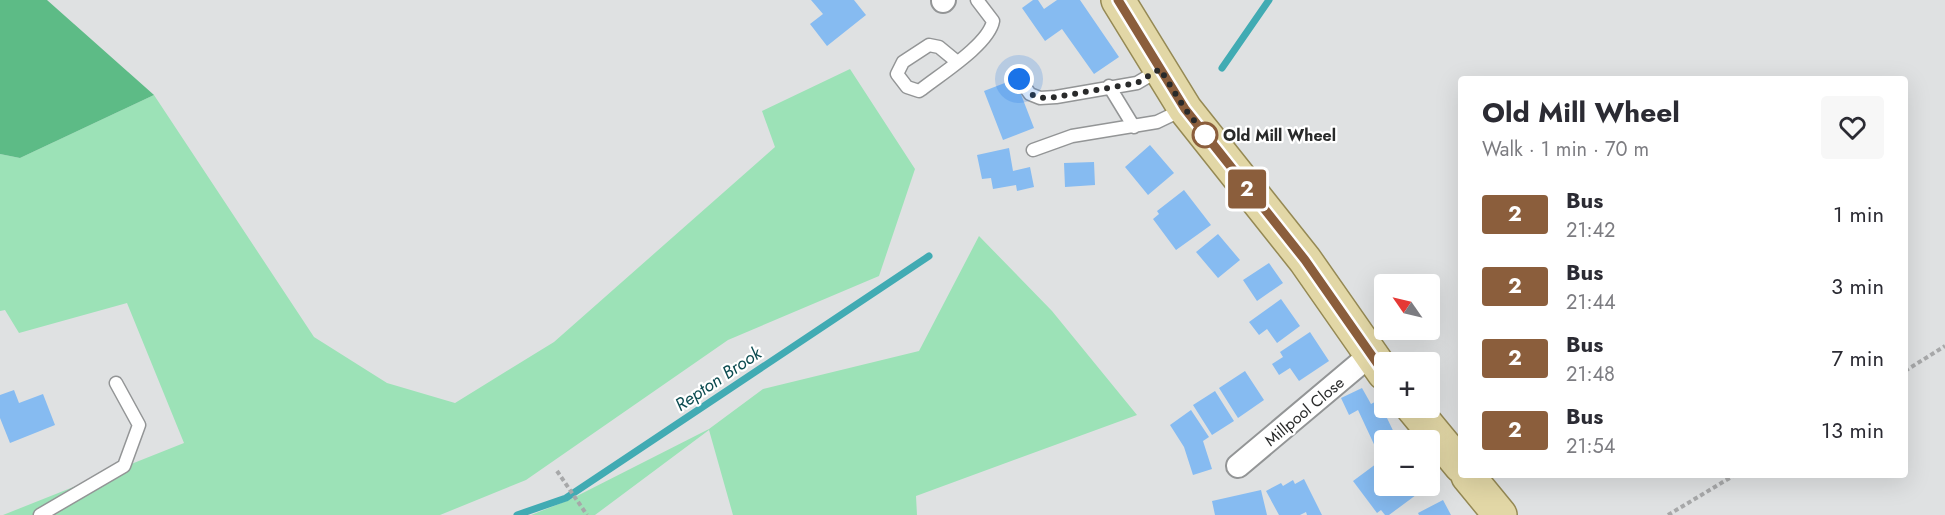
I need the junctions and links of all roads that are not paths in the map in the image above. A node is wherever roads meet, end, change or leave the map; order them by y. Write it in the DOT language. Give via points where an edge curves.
graph roads {
  1 [pos="977,0"];
  2 [pos="1118,0"];
  3 [pos="956,61"];
  4 [pos="1160,69"];
  5 [pos="1019,79"];
  6 [pos="1109,86"];
  7 [pos="1185,109"];
  8 [pos="1134,127"];
  9 [pos="1033,150"];
  10 [pos="1374,360"];
  11 [pos="1374,366"];
  12 [pos="116,383"];
  13 [pos="1421,418"];
  14 [pos="1458,462"];
  15 [pos="1238,466"];
  16 [pos="1470,478"];
  17 [pos="40,515"];
  18 [pos="1500,515"];
  1 -- 3 [label="lane" via="991,15 992,27"];
  2 -- 4 [label="main road"];
  3 -- 3 [label="lane" via="919,91 907,87 897,74 903,62 929,45 939,47"];
  4 -- 6 [label="lane" via="1137,83"];
  4 -- 7 [label="main road"];
  5 -- 6 [label="lane" via="1030,94 1040,98"];
  6 -- 8 [label="lane"];
  7 -- 8 [label="lane"];
  7 -- 10 [label="main road" via="1305,260"];
  8 -- 9 [label="lane" via="1072,136"];
  11 -- 15 [label="street, Millpool Close"];
  12 -- 17 [label="lane" via="139,425 124,466"];
  13 -- 14 [label="main road"];
  16 -- 18 [label="main road"];
}
